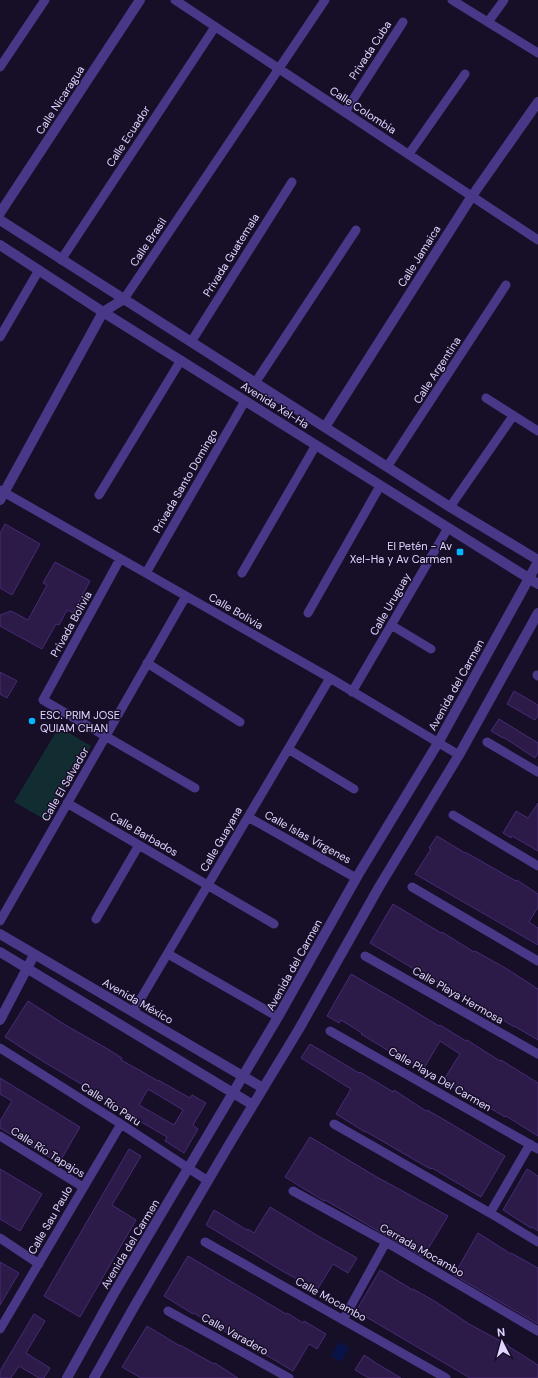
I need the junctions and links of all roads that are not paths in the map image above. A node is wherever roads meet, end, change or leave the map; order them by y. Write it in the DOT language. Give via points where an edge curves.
graph roads {
  1 [pos="45,0"];
  2 [pos="140,0"];
  3 [pos="175,0"];
  4 [pos="452,0"];
  5 [pos="504,0"];
  6 [pos="323,1"];
  7 [pos="403,22"];
  8 [pos="488,22"];
  9 [pos="215,27"];
  10 [pos="538,53"];
  11 [pos="0,67"];
  12 [pos="278,68"];
  13 [pos="465,74"];
  14 [pos="538,102"];
  15 [pos="345,112"];
  16 [pos="409,154"];
  17 [pos="292,182"];
  18 [pos="472,196"];
  19 [pos="0,213"];
  20 [pos="0,220"];
  21 [pos="356,230"];
  22 [pos="538,240"];
  23 [pos="0,245"];
  24 [pos="61,260"];
  25 [pos="39,270"];
  26 [pos="506,285"];
  27 [pos="124,299"];
  28 [pos="103,312"];
  29 [pos="0,337"];
  30 [pos="191,342"];
  31 [pos="181,360"];
  32 [pos="255,383"];
  33 [pos="486,398"];
  34 [pos="245,401"];
  35 [pos="513,416"];
  36 [pos="325,427"];
  37 [pos="538,431"];
  38 [pos="316,445"];
  39 [pos="388,467"];
  40 [pos="380,486"];
  41 [pos="1,494"];
  42 [pos="99,494"];
  43 [pos="450,507"];
  44 [pos="448,528"];
  45 [pos="120,558"];
  46 [pos="538,561"];
  47 [pos="146,573"];
  48 [pos="242,573"];
  49 [pos="528,579"];
  50 [pos="538,584"];
  51 [pos="186,596"];
  52 [pos="308,613"];
  53 [pos="538,613"];
  54 [pos="392,625"];
  55 [pos="431,649"];
  56 [pos="147,663"];
  57 [pos="330,678"];
  58 [pos="352,692"];
  59 [pos="240,722"];
  60 [pos="106,736"];
  61 [pos="486,742"];
  62 [pos="438,743"];
  63 [pos="288,749"];
  64 [pos="459,755"];
  65 [pos="538,772"];
  66 [pos="195,788"];
  67 [pos="354,789"];
  68 [pos="68,803"];
  69 [pos="453,815"];
  70 [pos="248,817"];
  71 [pos="139,844"];
  72 [pos="538,866"];
  73 [pos="356,878"];
  74 [pos="208,885"];
  75 [pos="412,887"];
  76 [pos="96,919"];
  77 [pos="0,921"];
  78 [pos="274,924"];
  79 [pos="0,934"];
  80 [pos="0,952"];
  81 [pos="168,954"];
  82 [pos="34,955"];
  83 [pos="366,956"];
  84 [pos="538,960"];
  85 [pos="27,968"];
  86 [pos="133,1012"];
  87 [pos="278,1017"];
  88 [pos="0,1020"];
  89 [pos="330,1031"];
  90 [pos="0,1048"];
  91 [pos="538,1054"];
  92 [pos="242,1076"];
  93 [pos="263,1088"];
  94 [pos="232,1093"];
  95 [pos="253,1105"];
  96 [pos="121,1124"];
  97 [pos="334,1124"];
  98 [pos="0,1136"];
  99 [pos="534,1146"];
  100 [pos="189,1168"];
  101 [pos="208,1181"];
  102 [pos="83,1188"];
  103 [pos="293,1191"];
  104 [pos="490,1213"];
  105 [pos="0,1238"];
  106 [pos="204,1242"];
  107 [pos="386,1242"];
  108 [pos="538,1242"];
  109 [pos="39,1264"];
  110 [pos="168,1311"];
  111 [pos="343,1320"];
  112 [pos="2,1323"];
  113 [pos="538,1331"];
  114 [pos="66,1378"];
  115 [pos="94,1378"];
  116 [pos="289,1378"];
  117 [pos="446,1378"];
  1 -- 11 [label="street"];
  2 -- 19 [label="street, Calle Nicaragua"];
  3 -- 9 [label="street, Calle Colombia"];
  4 -- 8 [label="street"];
  5 -- 8 [label="street"];
  6 -- 12 [label="street, Calle Brasil"];
  7 -- 15 [label="street, Privada Cuba"];
  8 -- 10 [label="street"];
  9 -- 12 [label="street, Calle Colombia"];
  9 -- 24 [label="street, Calle Ecuador"];
  12 -- 15 [label="street, Calle Colombia"];
  12 -- 27 [label="street, Calle Brasil"];
  13 -- 16 [label="street"];
  14 -- 18 [label="street, Calle Jamaica"];
  15 -- 16 [label="street, Calle Colombia"];
  16 -- 18 [label="street, Calle Colombia"];
  17 -- 30 [label="street, Privada Guatemala"];
  18 -- 22 [label="street, Calle Colombia"];
  18 -- 36 [label="street, Calle Jamaica"];
  20 -- 24 [label="street, Avenida Xel-Ha"];
  21 -- 32 [label="street"];
  23 -- 25 [label="street, Avenida Xel-Ha"];
  24 -- 27 [label="street, Avenida Xel-Ha"];
  25 -- 28 [label="street, Avenida Xel-Ha"];
  25 -- 29 [label="street"];
  26 -- 39 [label="street, Calle Argentina"];
  27 -- 28 [label="street, Calle Brasil"];
  27 -- 30 [label="street, Avenida Xel-Ha"];
  28 -- 31 [label="street, Avenida Xel-Ha"];
  28 -- 41 [label="street, Calle Brasil"];
  30 -- 32 [label="street, Avenida Xel-Ha"];
  31 -- 34 [label="street, Avenida Xel-Ha"];
  31 -- 42 [label="street"];
  32 -- 36 [label="street, Avenida Xel-Ha"];
  33 -- 35 [label="street"];
  34 -- 38 [label="street, Avenida Xel-Ha"];
  34 -- 47 [label="street, Privada Santo Domingo"];
  35 -- 37 [label="street"];
  35 -- 43 [label="street"];
  36 -- 39 [label="street, Avenida Xel-Ha"];
  38 -- 40 [label="street, Avenida Xel-Ha"];
  38 -- 48 [label="street"];
  39 -- 43 [label="street, Avenida Xel-Ha"];
  40 -- 44 [label="street, Avenida Xel-Ha"];
  40 -- 52 [label="street"];
  41 -- 45 [label="street, Calle Bolivia"];
  43 -- 46 [label="street, Avenida Xel-Ha"];
  44 -- 49 [label="street, Avenida Xel-Ha"];
  44 -- 54 [label="street, Calle Uruguay"];
  45 -- 47 [label="street, Calle Bolivia"];
  45 -- 60 [label="street, Privada Bolivia" via="43,700"];
  46 -- 49 [label="street, Avenida del Carmen"];
  47 -- 51 [label="street, Calle Bolivia"];
  49 -- 50 [label="street, Avenida Xel-Ha"];
  49 -- 62 [label="street, Avenida del Carmen"];
  51 -- 56 [label="street, Calle El Salvador"];
  51 -- 57 [label="street, Calle Bolivia"];
  53 -- 64 [label="street"];
  54 -- 55 [label="street"];
  54 -- 58 [label="street, Calle Uruguay"];
  56 -- 59 [label="street"];
  56 -- 60 [label="street, Calle El Salvador"];
  57 -- 58 [label="street, Calle Bolivia"];
  57 -- 63 [label="street, Calle Guayana"];
  58 -- 62 [label="street, Calle Bolivia"];
  60 -- 66 [label="street"];
  60 -- 68 [label="street, Calle El Salvador"];
  61 -- 65 [label="street"];
  62 -- 64 [label="street, Calle Bolivia"];
  62 -- 73 [label="street, Avenida del Carmen"];
  63 -- 67 [label="street"];
  63 -- 70 [label="street, Calle Guayana"];
  64 -- 93 [label="street"];
  68 -- 71 [label="street, Calle Barbados"];
  68 -- 77 [label="street, Calle El Salvador"];
  69 -- 72 [label="street"];
  70 -- 73 [label="street, Calle Islas Vírgenes"];
  70 -- 74 [label="street, Calle Guayana"];
  71 -- 74 [label="street, Calle Barbados"];
  71 -- 76 [label="street"];
  73 -- 87 [label="street, Avenida del Carmen"];
  74 -- 78 [label="street, Calle Barbados"];
  74 -- 81 [label="street, Calle Guayana"];
  75 -- 84 [label="street"];
  79 -- 82 [label="street, Avenida México"];
  80 -- 85 [label="street"];
  81 -- 86 [label="street, Calle Guayana"];
  81 -- 87 [label="street"];
  82 -- 85 [label="street"];
  82 -- 86 [label="street, Avenida México"];
  83 -- 91 [label="street, Calle Playa Hermosa"];
  85 -- 88 [label="street"];
  85 -- 94 [label="street"];
  86 -- 92 [label="street, Avenida México"];
  87 -- 92 [label="street, Avenida del Carmen"];
  89 -- 99 [label="street, Calle Playa Del Carmen"];
  90 -- 96 [label="street, Calle Río Paru"];
  92 -- 93 [label="street, Avenida México"];
  92 -- 94 [label="street, Avenida del Carmen"];
  93 -- 95 [label="street"];
  94 -- 95 [label="street"];
  94 -- 100 [label="street, Avenida del Carmen"];
  95 -- 101 [label="street"];
  96 -- 100 [label="street, Calle Río Paru"];
  96 -- 102 [label="street, Calle Sau Paulo"];
  97 -- 104 [label="street"];
  98 -- 102 [label="street, Calle Río Tapajos"];
  99 -- 104 [label="street"];
  100 -- 101 [label="street, Calle Río Paru"];
  100 -- 114 [label="street, Avenida del Carmen"];
  101 -- 115 [label="street"];
  102 -- 109 [label="street, Calle Sau Paulo"];
  103 -- 107 [label="street, Cerrada Mocambo"];
  104 -- 108 [label="street"];
  105 -- 109 [label="street"];
  106 -- 111 [label="street, Calle Mocambo"];
  107 -- 111 [label="street"];
  107 -- 113 [label="street, Cerrada Mocambo"];
  109 -- 112 [label="street, Calle Sau Paulo"];
  110 -- 116 [label="street, Calle Varadero"];
  111 -- 117 [label="street, Calle Mocambo"];
}
